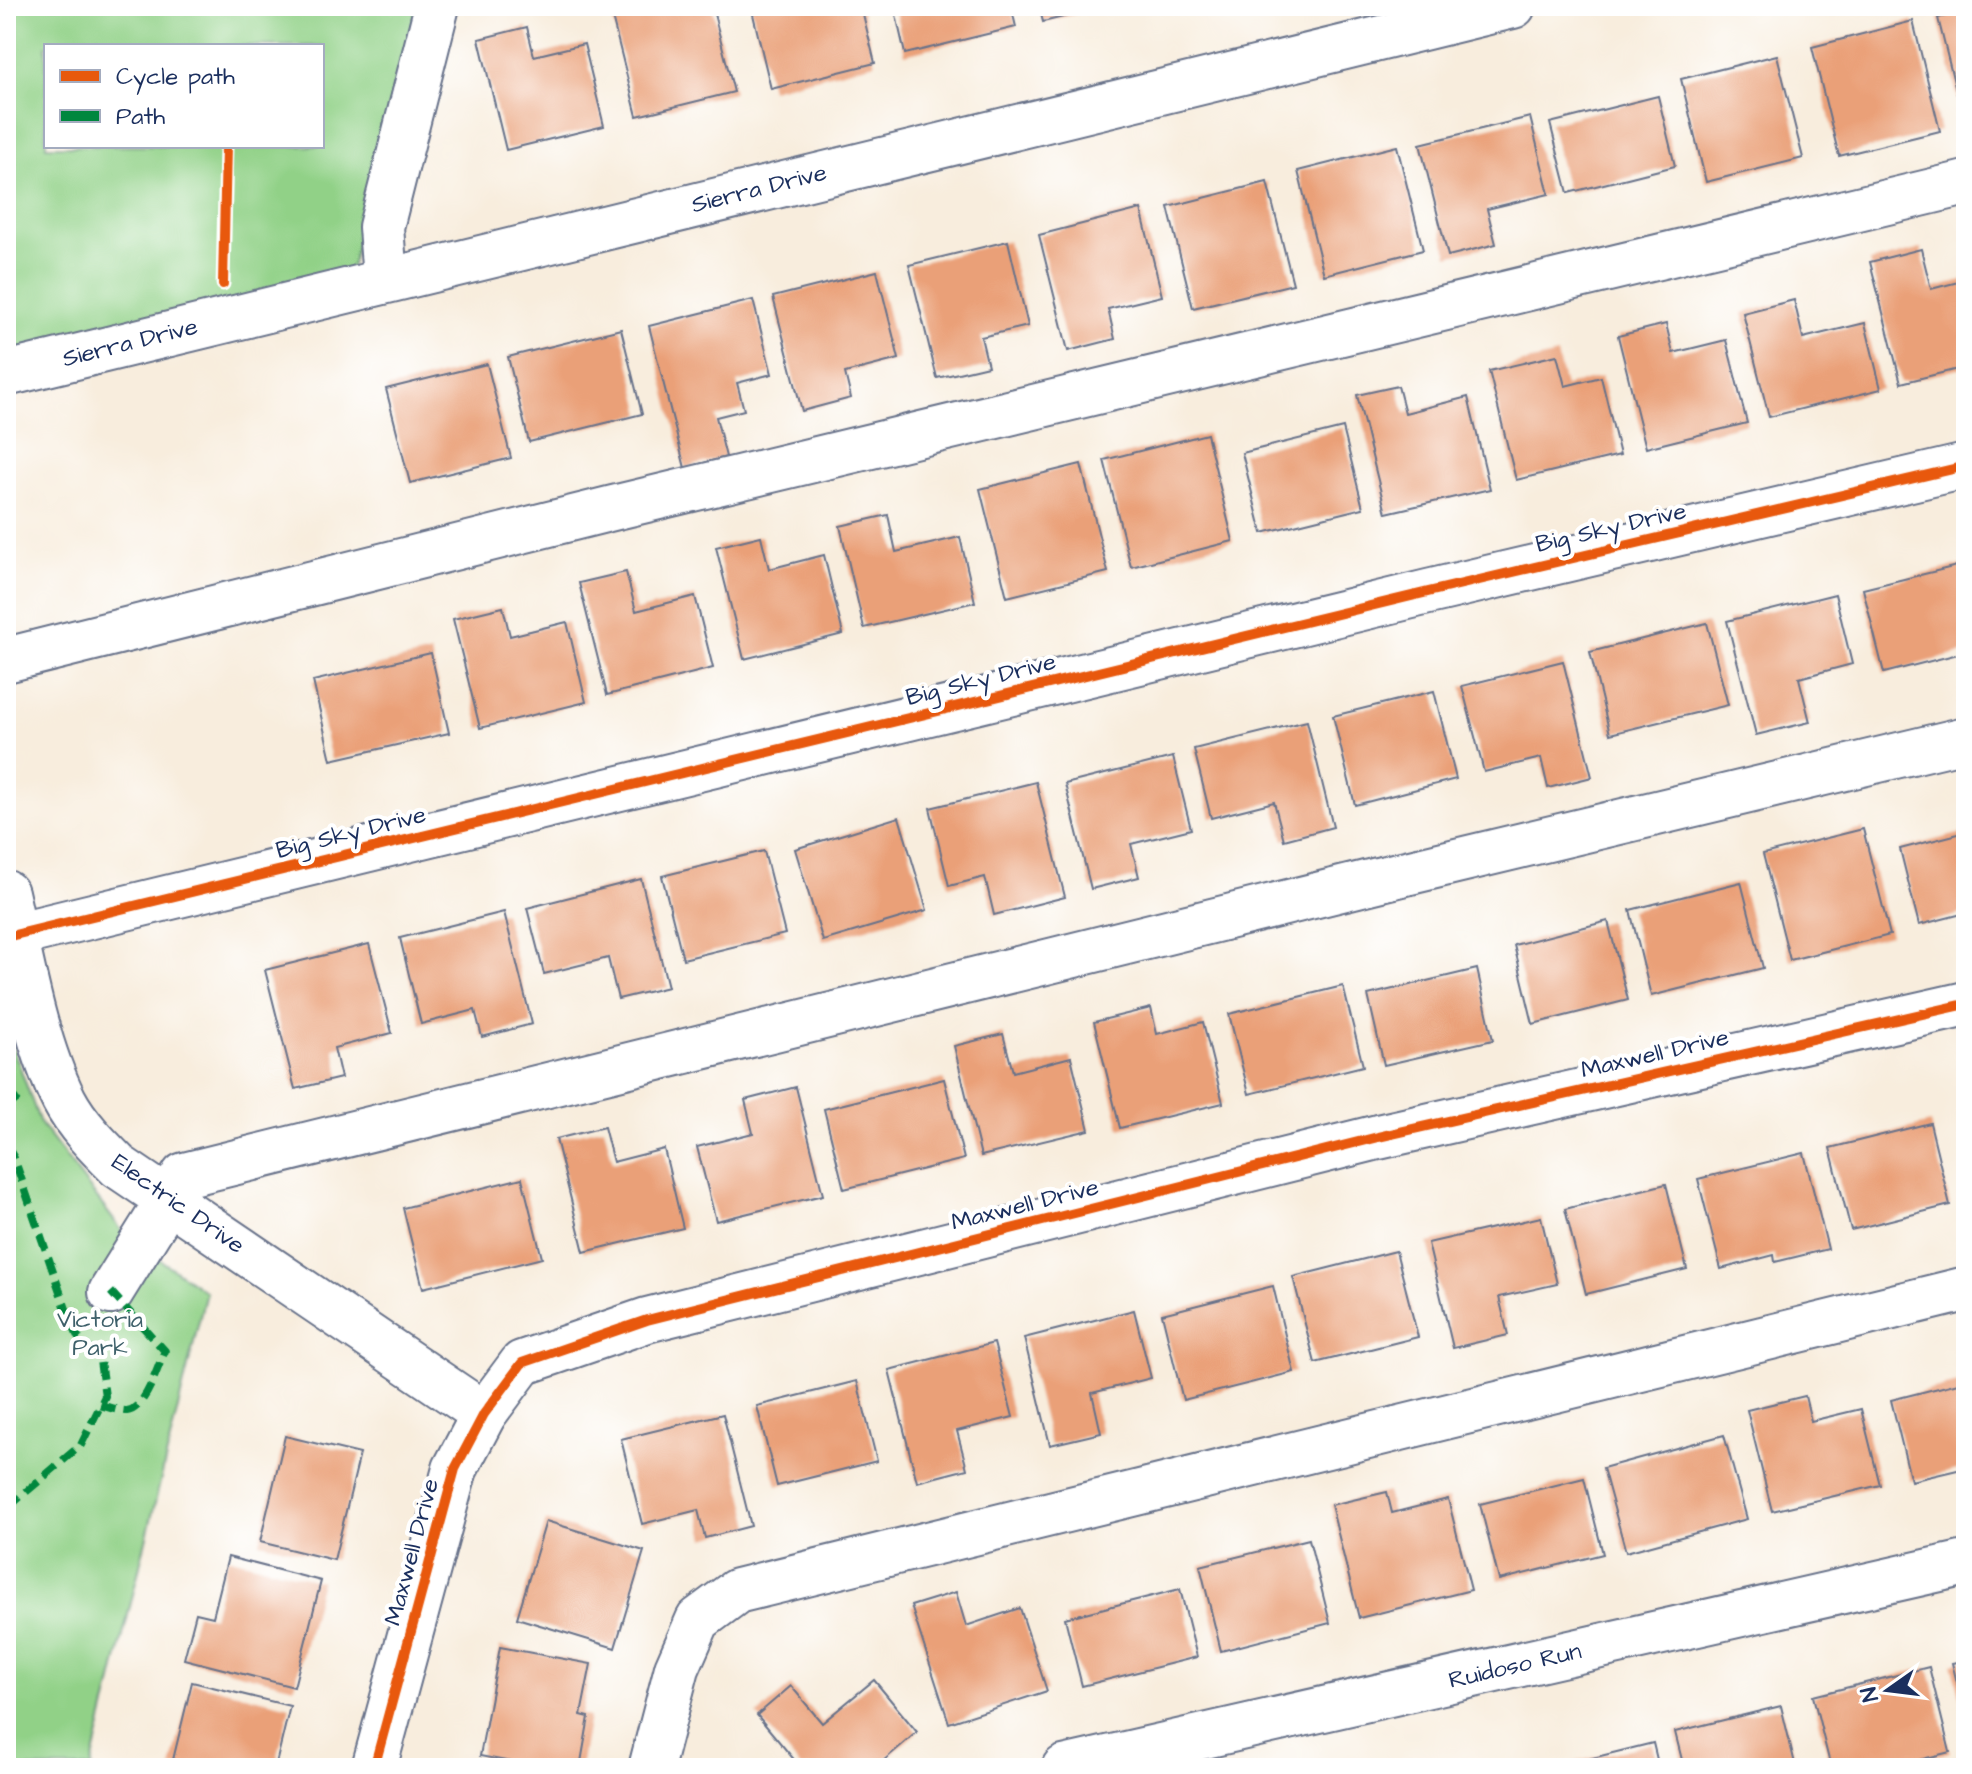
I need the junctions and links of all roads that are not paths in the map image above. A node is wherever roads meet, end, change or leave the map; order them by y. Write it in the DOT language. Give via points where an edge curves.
graph roads {
  1 [pos="437,6"];
  2 [pos="1513,6"];
  3 [pos="1966,183"];
  4 [pos="385,279"];
  5 [pos="6,374"];
  6 [pos="1966,466"];
  7 [pos="6,660"];
  8 [pos="1966,739"];
  9 [pos="6,893"];
  10 [pos="11,936"];
  11 [pos="1966,1004"];
  12 [pos="167,1199"];
  13 [pos="1966,1289"];
  14 [pos="111,1292"];
  15 [pos="484,1414"];
  16 [pos="1966,1563"];
  17 [pos="374,1768"];
  18 [pos="651,1768"];
  19 [pos="1064,1768"];
  1 -- 4 [label="street" via="381,227"];
  2 -- 4 [label="street, Sierra Drive"];
  3 -- 7 [label="street" via="613,508"];
  4 -- 5 [label="street, Sierra Drive"];
  6 -- 10 [label="street, Big Sky Drive"];
  8 -- 12 [label="street" via="184,1175"];
  9 -- 10 [label="street, Electric Drive"];
  10 -- 12 [label="street, Electric Drive" via="64,1101 118,1166"];
  11 -- 15 [label="street, Maxwell Drive" via="1378,1137 647,1320 522,1363"];
  12 -- 14 [label="street"];
  12 -- 15 [label="street, Electric Drive"];
  13 -- 18 [label="street" via="737,1591 698,1620 677,1668"];
  15 -- 17 [label="street, Maxwell Drive" via="455,1469"];
  16 -- 19 [label="street, Ruidoso Run"];
}
